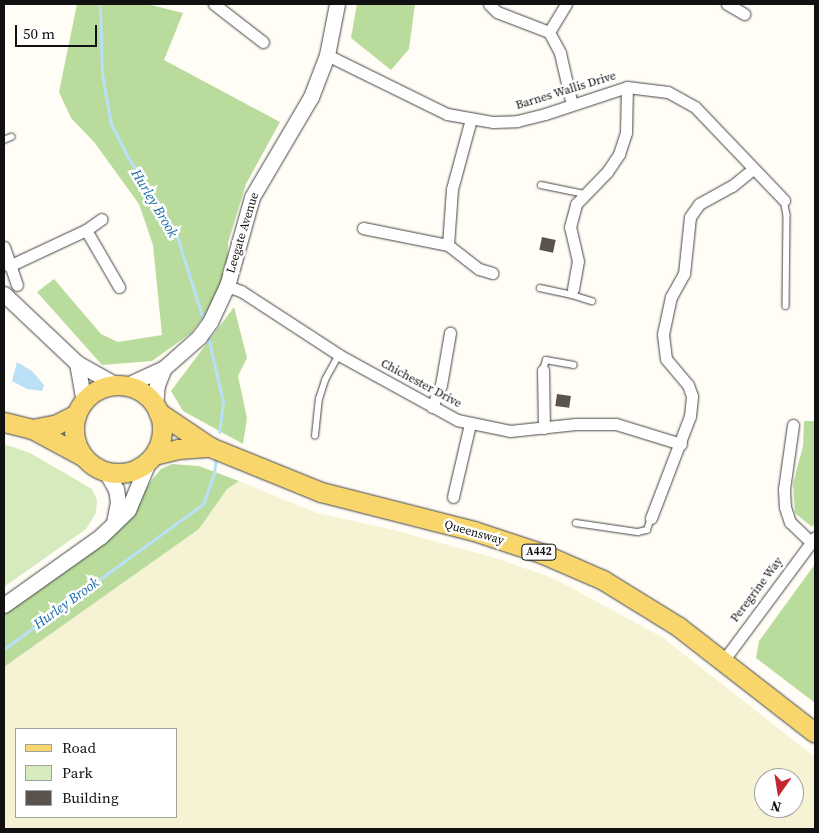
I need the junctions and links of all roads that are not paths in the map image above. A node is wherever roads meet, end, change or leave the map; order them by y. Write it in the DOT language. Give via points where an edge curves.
graph roads {
  1 [pos="214,4"];
  2 [pos="337,4"];
  3 [pos="489,4"];
  4 [pos="566,4"];
  5 [pos="727,4"];
  6 [pos="744,14"];
  7 [pos="549,32"];
  8 [pos="263,42"];
  9 [pos="327,56"];
  10 [pos="626,87"];
  11 [pos="572,104"];
  12 [pos="471,119"];
  13 [pos="11,136"];
  14 [pos="4,140"];
  15 [pos="753,169"];
  16 [pos="541,185"];
  17 [pos="585,194"];
  18 [pos="784,200"];
  19 [pos="102,219"];
  20 [pos="363,228"];
  21 [pos="86,230"];
  22 [pos="448,245"];
  23 [pos="4,247"];
  24 [pos="9,266"];
  25 [pos="497,272"];
  26 [pos="120,286"];
  27 [pos="227,286"];
  28 [pos="540,288"];
  29 [pos="10,289"];
  30 [pos="573,292"];
  31 [pos="592,301"];
  32 [pos="786,306"];
  33 [pos="450,333"];
  34 [pos="339,355"];
  35 [pos="77,363"];
  36 [pos="574,365"];
  37 [pos="164,368"];
  38 [pos="543,370"];
  39 [pos="121,386"];
  40 [pos="432,407"];
  41 [pos="80,408"];
  42 [pos="157,409"];
  43 [pos="4,422"];
  44 [pos="470,424"];
  45 [pos="793,425"];
  46 [pos="544,428"];
  47 [pos="32,429"];
  48 [pos="315,436"];
  49 [pos="681,444"];
  50 [pos="215,449"];
  51 [pos="84,457"];
  52 [pos="152,458"];
  53 [pos="106,472"];
  54 [pos="453,497"];
  55 [pos="651,518"];
  56 [pos="114,522"];
  57 [pos="576,523"];
  58 [pos="813,540"];
  59 [pos="4,605"];
  60 [pos="723,660"];
  61 [pos="815,733"];
  1 -- 8 [label="street"];
  2 -- 9 [label="street, Leegate Avenue"];
  3 -- 7 [label="street" via="497,12"];
  4 -- 7 [label="street"];
  5 -- 6 [label="street"];
  7 -- 11 [label="street" via="560,53"];
  9 -- 12 [label="street, Barnes Wallis Drive" via="378,78 425,105"];
  9 -- 27 [label="street, Leegate Avenue" via="291,135 252,197"];
  10 -- 11 [label="street, Barnes Wallis Drive"];
  10 -- 15 [label="street, Barnes Wallis Drive" via="668,92 695,107"];
  10 -- 17 [label="street" via="626,133 618,154 607,172"];
  11 -- 12 [label="street, Barnes Wallis Drive" via="517,121"];
  12 -- 22 [label="street" via="452,188"];
  13 -- 14 [label="lane"];
  15 -- 18 [label="street, Barnes Wallis Drive"];
  15 -- 49 [label="street" via="732,186 700,204 690,217 684,274 671,297 663,334 666,359 688,385 692,396 690,416"];
  16 -- 17 [label="lane"];
  17 -- 30 [label="street" via="576,204 570,226 578,261"];
  18 -- 32 [label="lane" via="787,215"];
  19 -- 21 [label="street"];
  20 -- 22 [label="street"];
  21 -- 24 [label="street"];
  21 -- 26 [label="street"];
  22 -- 25 [label="street" via="479,269"];
  23 -- 24 [label="street"];
  24 -- 29 [label="street"];
  27 -- 34 [label="street, Chichester Drive" via="241,291"];
  27 -- 37 [label="street, Leegate Avenue" via="201,335"];
  28 -- 30 [label="lane"];
  29 -- 35 [label="street"];
  30 -- 31 [label="lane"];
  33 -- 40 [label="street" via="441,385"];
  34 -- 40 [label="street, Chichester Drive"];
  34 -- 48 [label="lane" via="325,380 319,400"];
  35 -- 39 [label="street"];
  35 -- 41 [label="street"];
  36 -- 38 [label="lane" via="546,360"];
  37 -- 39 [label="street, Leegate Avenue"];
  37 -- 42 [label="street" via="157,385"];
  38 -- 46 [label="street" via="540,386"];
  39 -- 41 [label="main road" via="93,393"];
  39 -- 42 [label="main road, A442" via="147,397"];
  40 -- 44 [label="street, Chichester Drive"];
  41 -- 47 [label="main road" via="57,424"];
  41 -- 51 [label="main road" via="74,429 76,444"];
  42 -- 50 [label="main road, A442"];
  42 -- 52 [label="main road" via="162,427"];
  43 -- 47 [label="main road"];
  44 -- 46 [label="street, Chichester Drive" via="510,431"];
  44 -- 54 [label="street"];
  45 -- 58 [label="street" via="784,489 785,507 790,522"];
  46 -- 49 [label="street, Chichester Drive" via="616,424"];
  47 -- 51 [label="main road"];
  49 -- 55 [label="street" via="661,485"];
  50 -- 52 [label="main road"];
  50 -- 60 [label="main road, Queensway / A442" via="321,492 474,531 541,553 603,580"];
  51 -- 53 [label="main road"];
  52 -- 53 [label="main road" via="136,470"];
  52 -- 56 [label="street" via="128,510"];
  53 -- 56 [label="street" via="116,489 118,502"];
  55 -- 57 [label="lane" via="647,530 638,532"];
  56 -- 59 [label="street" via="101,536"];
  58 -- 60 [label="street, Peregrine Way"];
  60 -- 61 [label="main road, Queensway / A442"];
}
